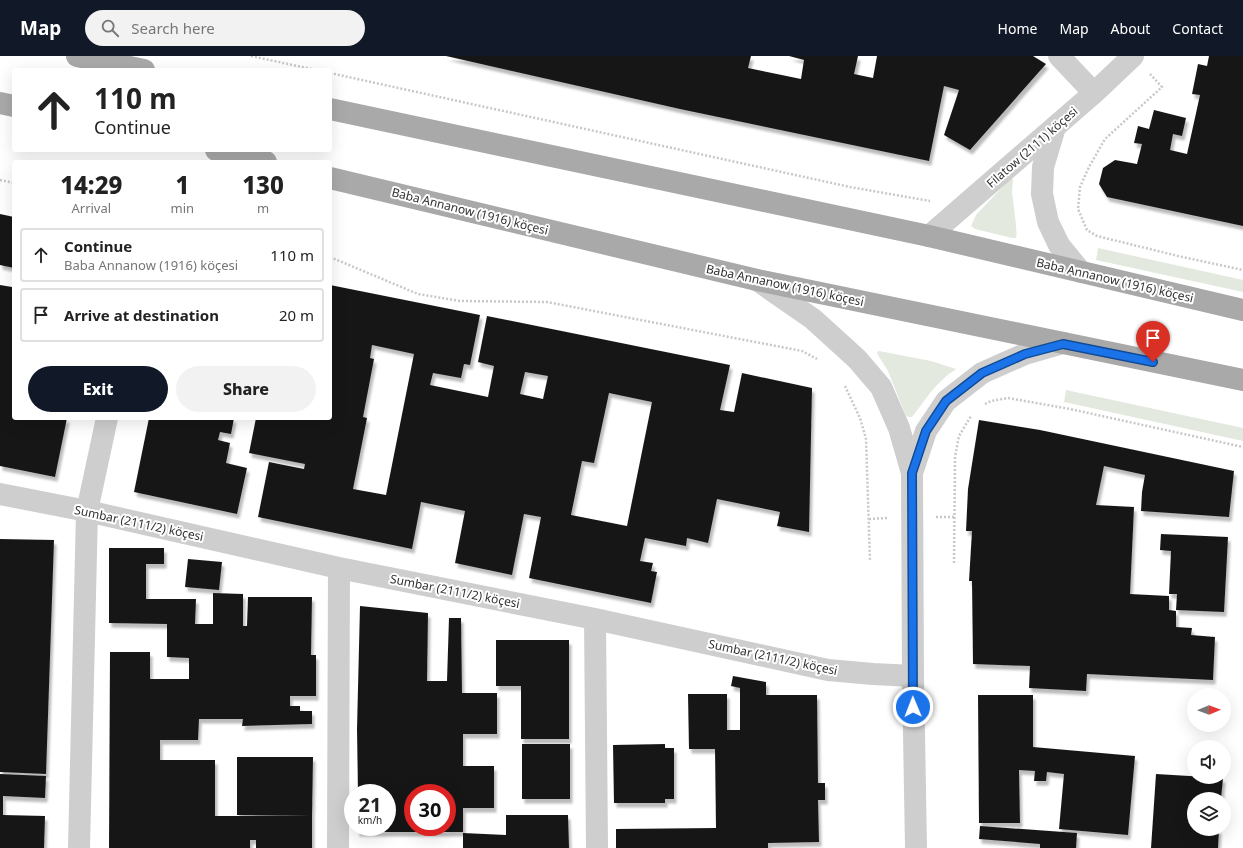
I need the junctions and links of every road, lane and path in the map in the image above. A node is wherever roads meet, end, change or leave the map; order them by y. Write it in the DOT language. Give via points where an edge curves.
graph roads {
  1 [pos="78,56"];
  2 [pos="252,56"];
  3 [pos="1059,56"];
  4 [pos="1133,56"];
  5 [pos="135,68"];
  6 [pos="307,68"];
  7 [pos="332,73"];
  8 [pos="1162,87"];
  9 [pos="1094,93"];
  10 [pos="0,103"];
  11 [pos="12,106"];
  12 [pos="332,110"];
  13 [pos="1055,127"];
  14 [pos="224,152"];
  15 [pos="258,160"];
  16 [pos="332,178"];
  17 [pos="0,180"];
  18 [pos="12,183"];
  19 [pos="962,207"];
  20 [pos="929,236"];
  21 [pos="332,258"];
  22 [pos="1243,270"];
  23 [pos="1081,272"];
  24 [pos="757,280"];
  25 [pos="1243,310"];
  26 [pos="1063,344"];
  27 [pos="820,361"];
  28 [pos="1243,380"];
  29 [pos="843,383"];
  30 [pos="984,405"];
  31 [pos="972,414"];
  32 [pos="107,420"];
  33 [pos="1243,447"];
  34 [pos="912,473"];
  35 [pos="0,494"];
  36 [pos="87,511"];
  37 [pos="870,561"];
  38 [pos="954,563"];
  39 [pos="339,568"];
  40 [pos="595,619"];
  41 [pos="913,676"];
  42 [pos="79,848"];
  43 [pos="338,848"];
  44 [pos="596,848"];
  45 [pos="916,848"];
  1 -- 5 [label="main road"];
  2 -- 6 [label="path"];
  3 -- 9 [label="street"];
  4 -- 9 [label="street, Filatow (2111) köçesi"];
  7 -- 19 [label="path" via="842,185"];
  8 -- 22 [label="path" via="1105,139 1089,167 1080,187 1078,209 1087,230 1098,236"];
  9 -- 13 [label="street, Filatow (2111) köçesi"];
  10 -- 11 [label="main road"];
  12 -- 20 [label="main road, Baba Annanow (1916) köçesi"];
  13 -- 19 [label="street, Filatow (2111) köçesi"];
  13 -- 23 [label="street" via="1043,167 1042,194 1048,222 1059,245"];
  14 -- 15 [label="main road"];
  16 -- 24 [label="main road, Baba Annanow (1916) köçesi"];
  17 -- 18 [label="path"];
  19 -- 20 [label="street, Filatow (2111) köçesi"];
  20 -- 23 [label="main road, Baba Annanow (1916) köçesi"];
  21 -- 27 [label="path" via="418,294 460,301 547,302 802,351"];
  23 -- 25 [label="main road, Baba Annanow (1916) köçesi"];
  24 -- 26 [label="main road, Baba Annanow (1916) köçesi"];
  24 -- 34 [label="street" via="813,319 857,359 881,387 899,428"];
  26 -- 28 [label="main road, Baba Annanow (1916) köçesi"];
  26 -- 34 [label="street" via="1025,354 982,373 946,401 926,431"];
  29 -- 37 [label="path" via="860,418 866,439"];
  30 -- 33 [label="path" via="1008,398"];
  31 -- 38 [label="path" via="959,436 955,457"];
  32 -- 36 [label="street"];
  34 -- 41 [label="street"];
  35 -- 36 [label="street, Sumbar (2111/2) köçesi"];
  36 -- 39 [label="street, Sumbar (2111/2) köçesi"];
  36 -- 42 [label="street"];
  39 -- 40 [label="street, Sumbar (2111/2) köçesi"];
  39 -- 43 [label="street"];
  40 -- 41 [label="street, Sumbar (2111/2) köçesi" via="828,670"];
  40 -- 44 [label="street"];
  41 -- 45 [label="street"];
}
